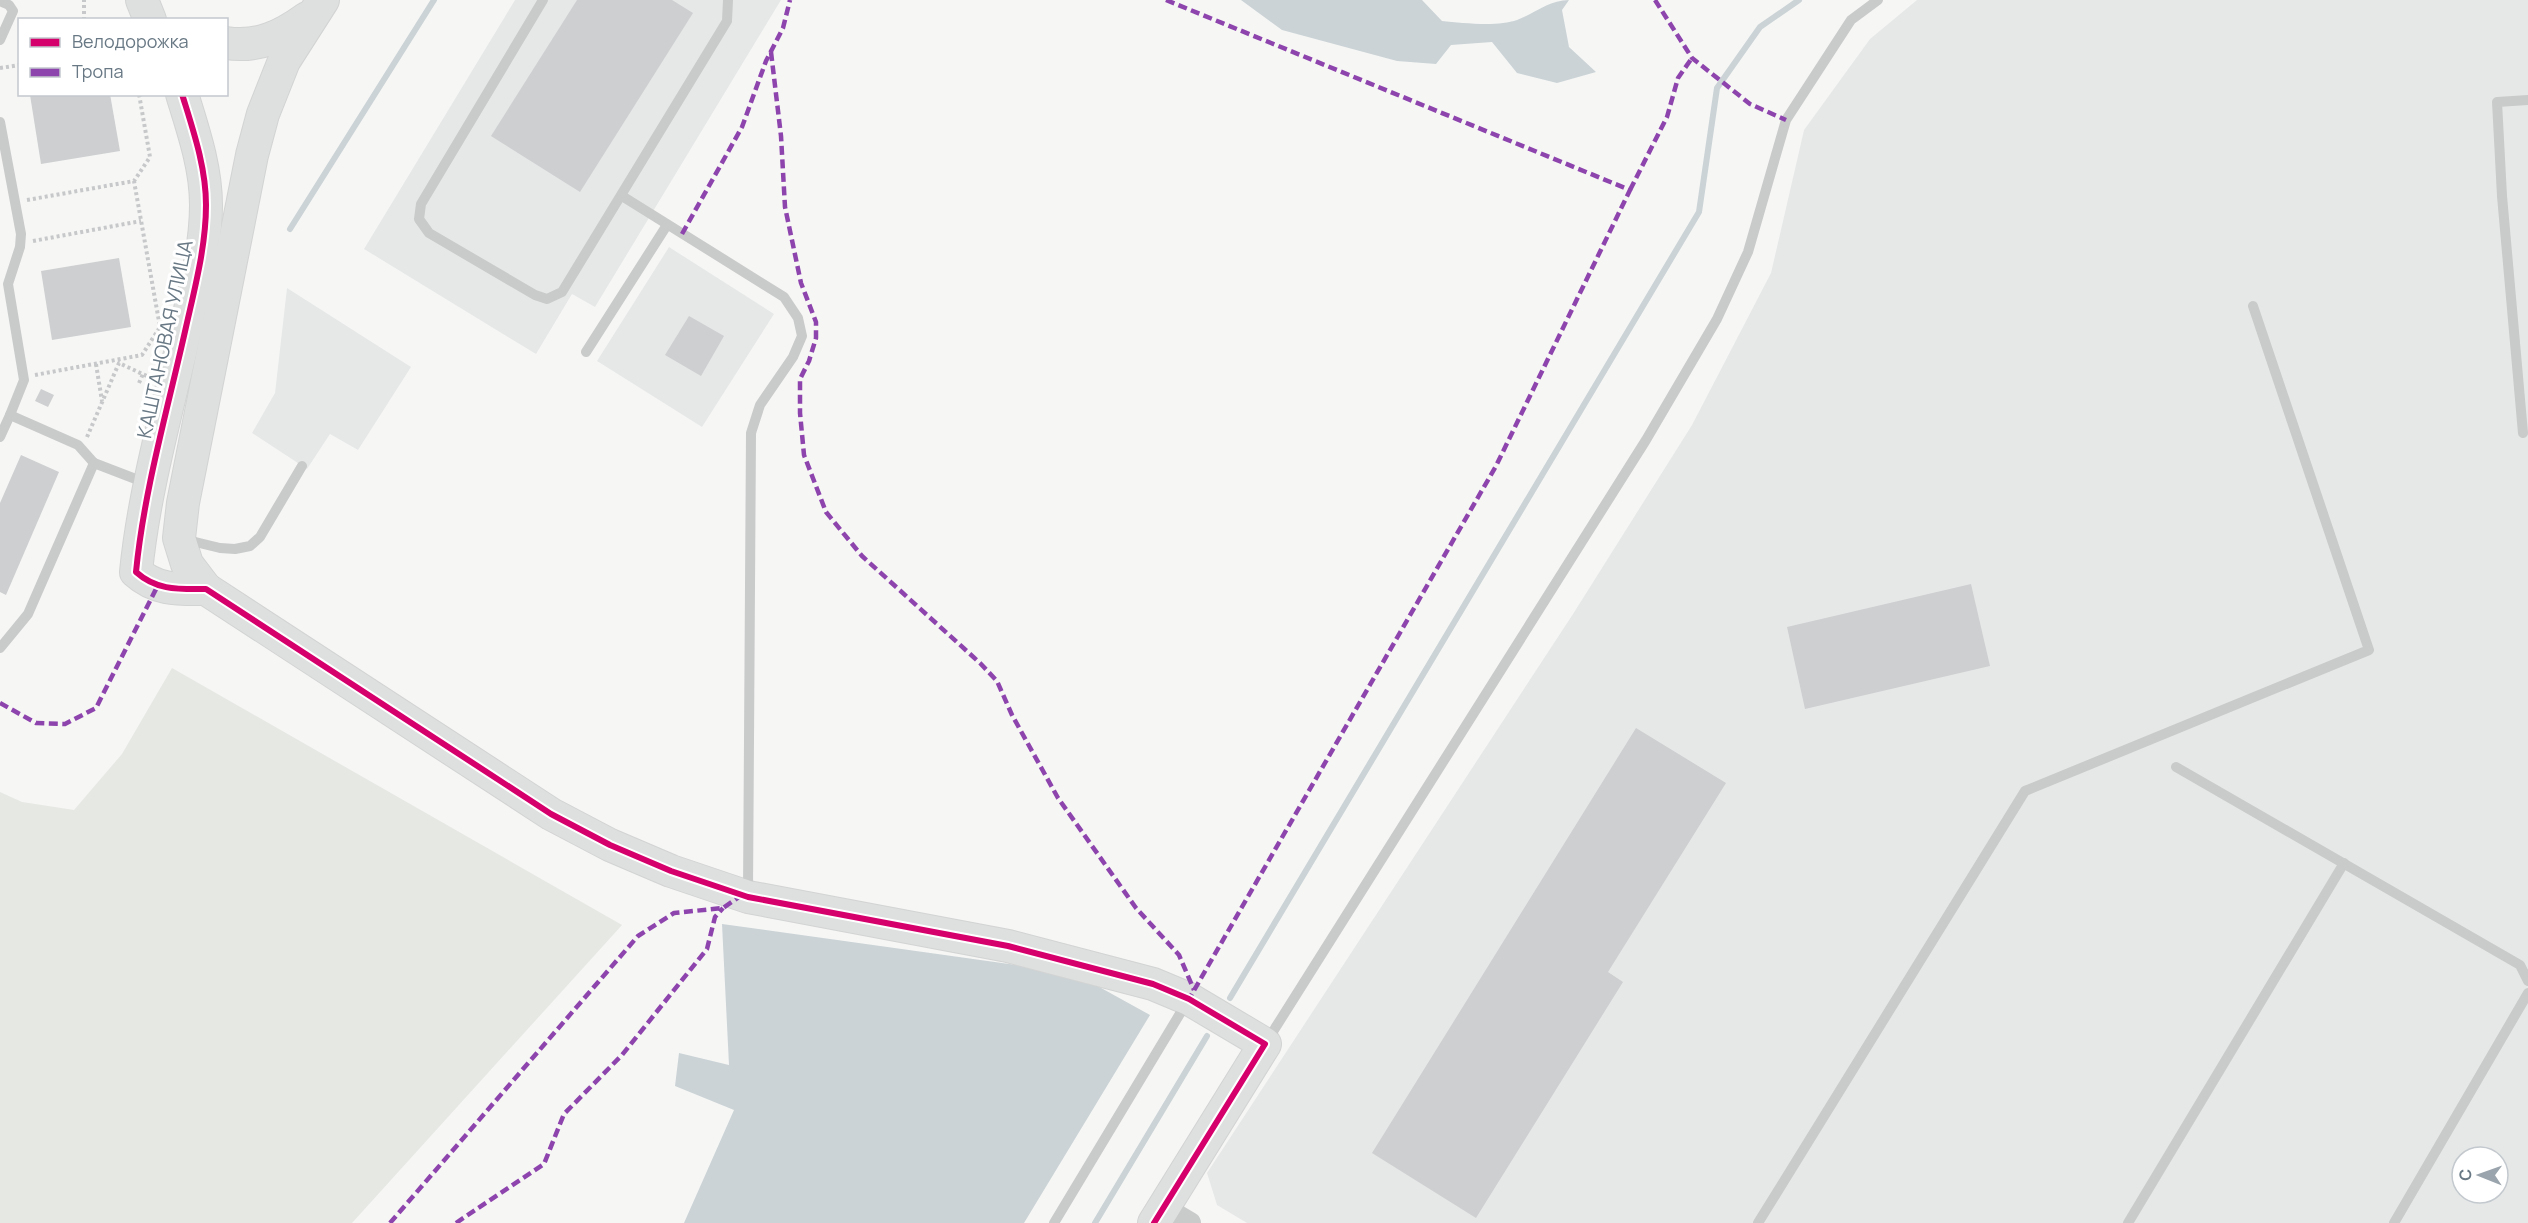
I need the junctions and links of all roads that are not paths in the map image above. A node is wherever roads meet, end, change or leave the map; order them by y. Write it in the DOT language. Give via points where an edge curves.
graph roads {
  1 [pos="142,0"];
  2 [pos="543,0"];
  3 [pos="728,0"];
  4 [pos="1878,0"];
  5 [pos="0,1"];
  6 [pos="319,6"];
  7 [pos="149,18"];
  8 [pos="0,40"];
  9 [pos="228,43"];
  10 [pos="183,96"];
  11 [pos="2528,100"];
  12 [pos="0,122"];
  13 [pos="622,196"];
  14 [pos="668,225"];
  15 [pos="2253,306"];
  16 [pos="586,352"];
  17 [pos="10,415"];
  18 [pos="2523,433"];
  19 [pos="0,437"];
  20 [pos="94,464"];
  21 [pos="302,466"];
  22 [pos="150,485"];
  23 [pos="179,538"];
  24 [pos="206,589"];
  25 [pos="4,634"];
  26 [pos="0,648"];
  27 [pos="2176,767"];
  28 [pos="2344,862"];
  29 [pos="748,897"];
  30 [pos="2528,981"];
  31 [pos="2528,993"];
  32 [pos="1189,999"];
  33 [pos="1266,1044"];
  34 [pos="1169,1218"];
  35 [pos="1054,1223"];
  36 [pos="1758,1223"];
  37 [pos="2128,1223"];
  38 [pos="2394,1223"];
  1 -- 7 [label="street"];
  2 -- 13 [label="lane" via="422,204 419,219 429,232 535,295 548,298 562,292"];
  3 -- 13 [label="lane" via="727,21"];
  4 -- 33 [label="lane" via="1851,20 1786,120 1748,252 1717,319"];
  5 -- 8 [label="lane" via="13,11"];
  6 -- 9 [label="street" via="281,36 241,46"];
  6 -- 23 [label="street" via="284,61 252,155"];
  10 -- 22 [label="street, КАШТАНОВАЯ УЛИЦА" via="200,156 206,205 202,258"];
  11 -- 18 [label="lane" via="2497,102"];
  12 -- 17 [label="lane" via="21,243 8,284 24,384"];
  13 -- 14 [label="lane"];
  14 -- 16 [label="lane"];
  14 -- 29 [label="lane" via="784,297 798,318 802,336 793,357 760,405 751,433"];
  15 -- 36 [label="lane" via="2369,650 2025,791"];
  17 -- 19 [label="lane"];
  17 -- 20 [label="lane" via="75,443"];
  20 -- 22 [label="lane"];
  20 -- 25 [label="lane" via="28,614"];
  21 -- 23 [label="lane" via="260,537 250,546 220,548"];
  22 -- 24 [label="street, КАШТАНОВАЯ УЛИЦА" via="136,572 147,582 168,589"];
  23 -- 24 [label="street" via="187,564"];
  24 -- 29 [label="street" via="551,814 671,871"];
  25 -- 26 [label="lane"];
  27 -- 28 [label="lane"];
  28 -- 30 [label="lane" via="2520,965"];
  28 -- 37 [label="lane"];
  29 -- 32 [label="street" via="1070,960 1153,984"];
  31 -- 38 [label="lane"];
  32 -- 33 [label="street"];
  32 -- 35 [label="lane"];
  33 -- 34 [label="street"];
}
